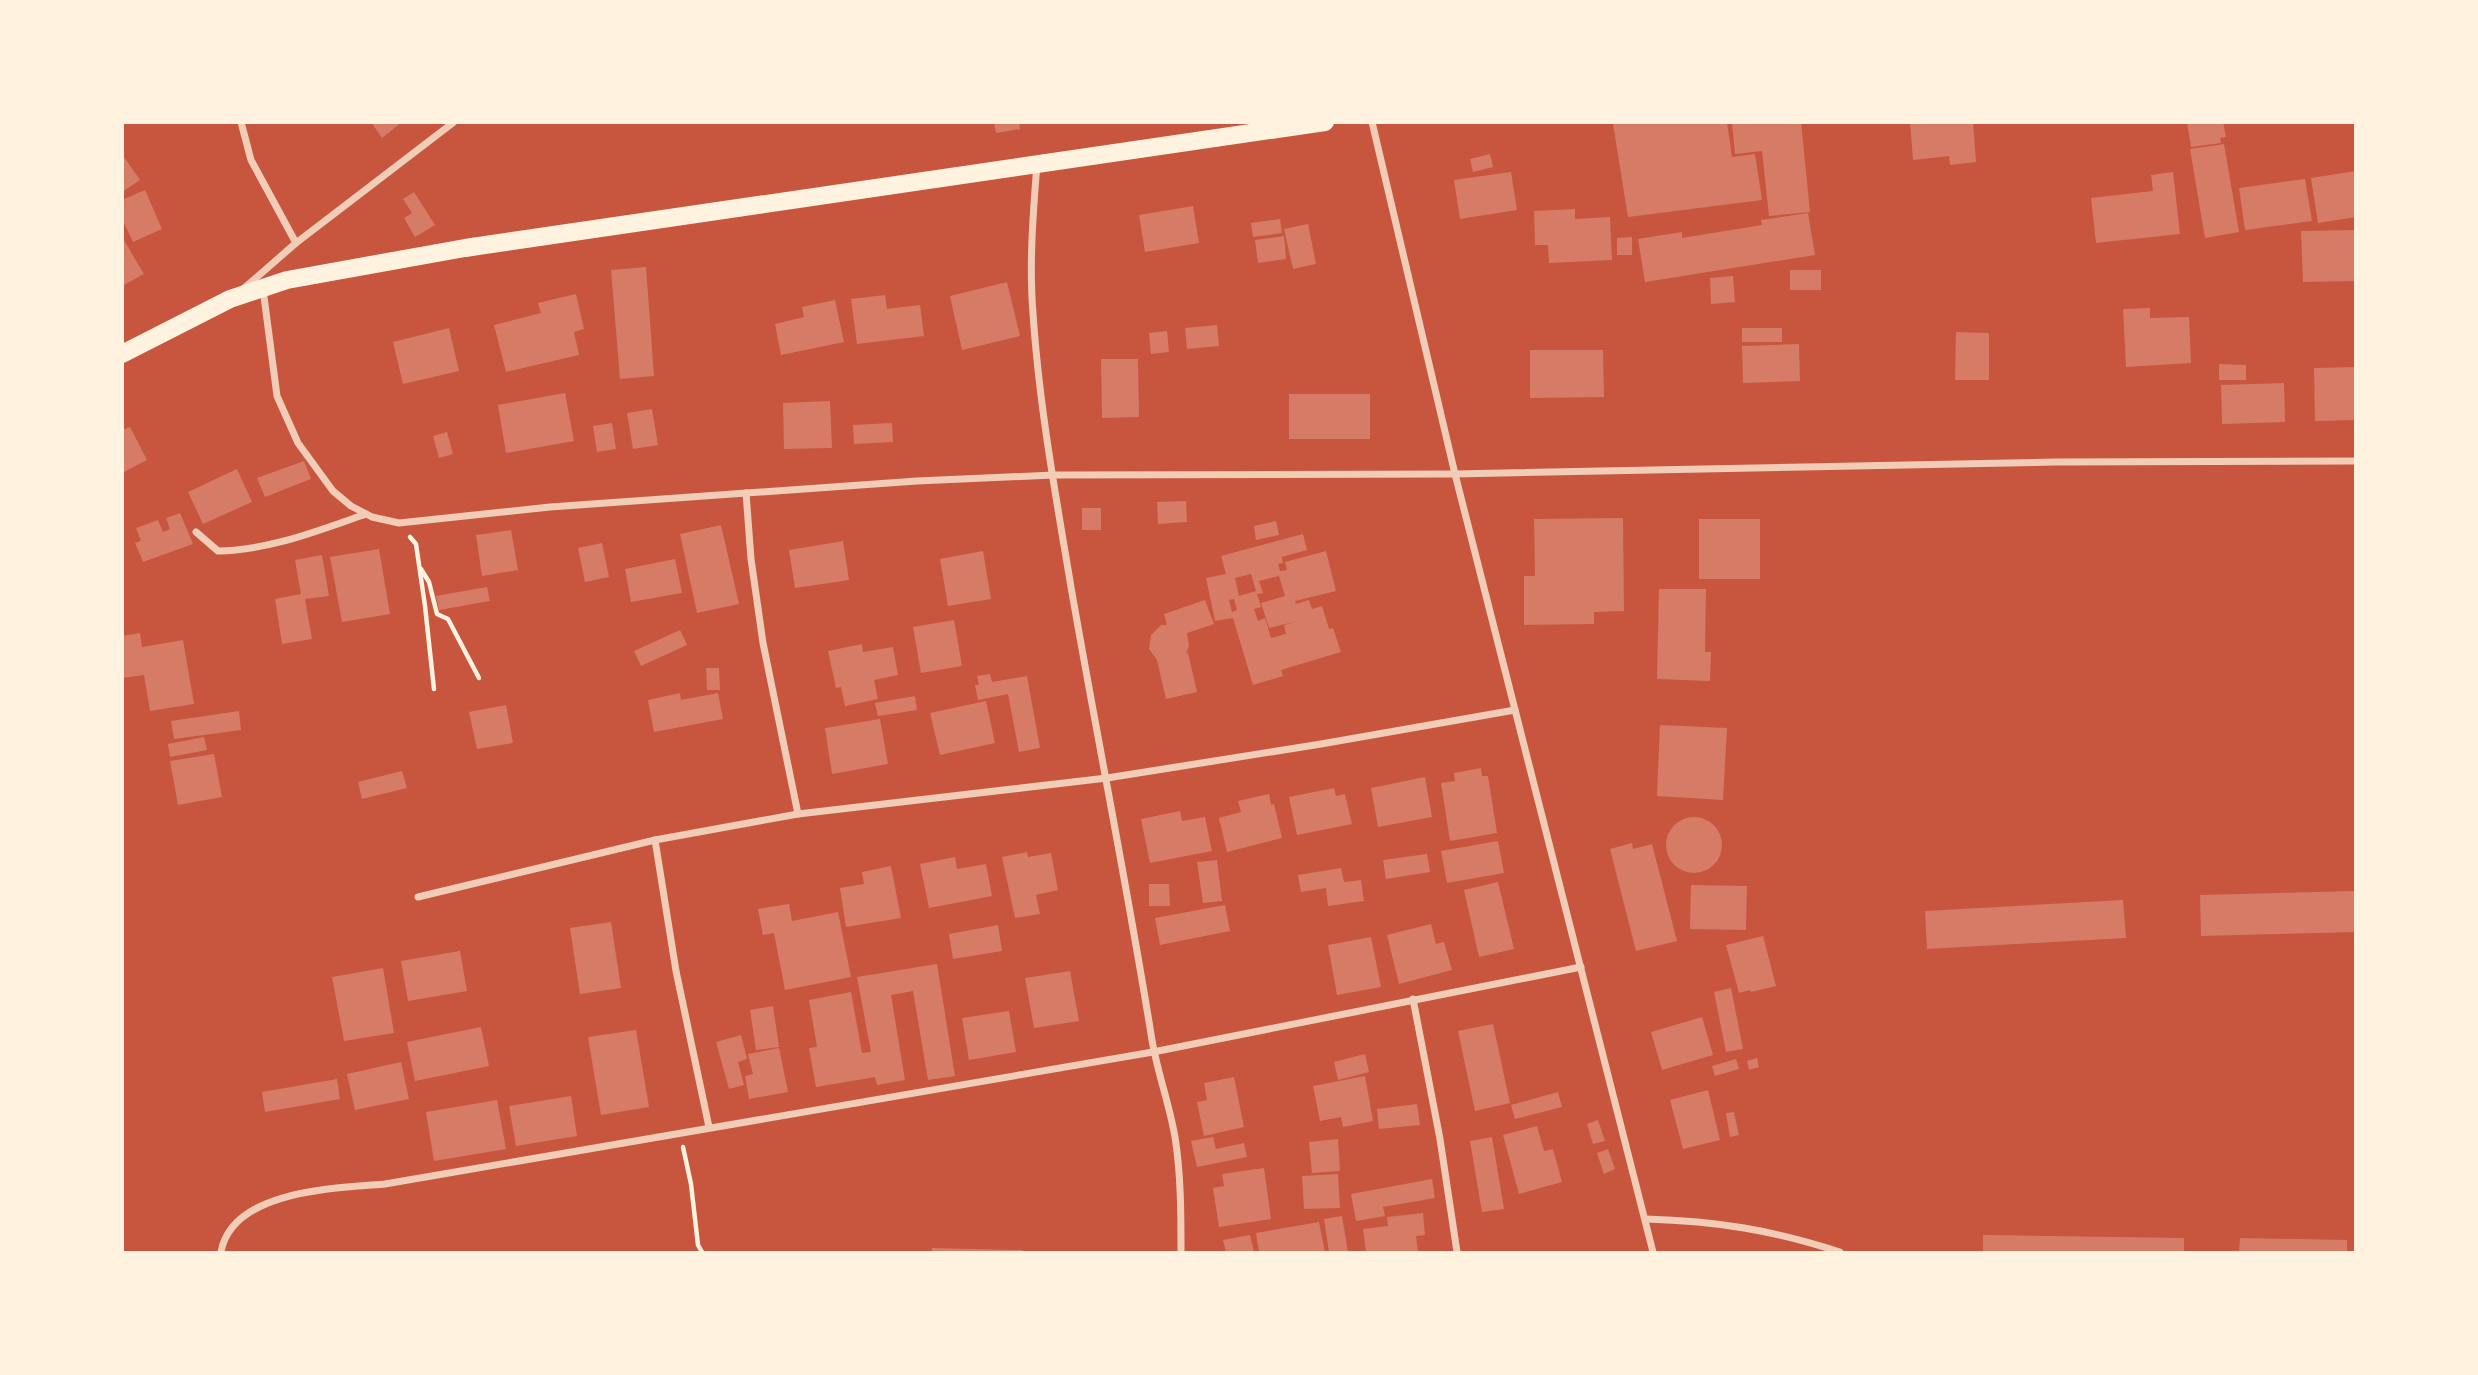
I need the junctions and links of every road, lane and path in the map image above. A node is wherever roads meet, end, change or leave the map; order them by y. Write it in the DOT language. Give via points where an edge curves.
graph roads {
  1 [pos="241,122"];
  2 [pos="454,122"];
  3 [pos="1325,122"];
  4 [pos="1372,122"];
  5 [pos="1037,164"];
  6 [pos="296,243"];
  7 [pos="263,289"];
  8 [pos="230,299"];
  9 [pos="122,354"];
  10 [pos="2356,461"];
  11 [pos="1455,474"];
  12 [pos="1053,475"];
  13 [pos="746,493"];
  14 [pos="366,514"];
  15 [pos="399,523"];
  16 [pos="196,532"];
  17 [pos="419,566"];
  18 [pos="480,678"];
  19 [pos="434,689"];
  20 [pos="1515,710"];
  21 [pos="1107,778"];
  22 [pos="798,814"];
  23 [pos="655,840"];
  24 [pos="418,897"];
  25 [pos="1581,967"];
  26 [pos="1413,999"];
  27 [pos="1153,1052"];
  28 [pos="709,1127"];
  29 [pos="680,1132"];
  30 [pos="1646,1219"];
  31 [pos="221,1252"];
  32 [pos="702,1252"];
  33 [pos="1181,1252"];
  34 [pos="1457,1252"];
  35 [pos="1653,1252"];
  36 [pos="1840,1252"];
  1 -- 6 [label="street" via="251,160"];
  2 -- 6 [label="street"];
  3 -- 5 [label="main road"];
  4 -- 11 [label="street"];
  5 -- 7 [label="main road" via="465,248 287,280"];
  5 -- 12 [label="street" via="1032,311"];
  6 -- 8 [label="street"];
  7 -- 8 [label="main road"];
  7 -- 14 [label="street" via="277,396 298,443 333,491"];
  8 -- 9 [label="main road"];
  10 -- 11 [label="street" via="2042,462"];
  11 -- 12 [label="street"];
  11 -- 20 [label="street"];
  12 -- 13 [label="street"];
  12 -- 21 [label="street"];
  13 -- 15 [label="street"];
  13 -- 22 [label="street" via="763,643"];
  14 -- 15 [label="street"];
  14 -- 16 [label="street" via="285,542 244,550 218,551"];
  15 -- 17 [label="path" via="416,544"];
  17 -- 18 [label="path" via="429,582 436,614 448,619"];
  17 -- 19 [label="path"];
  20 -- 21 [label="street"];
  20 -- 25 [label="street"];
  21 -- 22 [label="street"];
  21 -- 27 [label="street"];
  22 -- 23 [label="street"];
  23 -- 24 [label="street"];
  23 -- 28 [label="street" via="676,971"];
  25 -- 26 [label="street"];
  25 -- 30 [label="street"];
  26 -- 27 [label="street"];
  26 -- 34 [label="street"];
  27 -- 28 [label="street"];
  27 -- 33 [label="street" via="1175,1137"];
  28 -- 29 [label="street"];
  29 -- 31 [label="street" via="385,1184 329,1189 263,1204 240,1218"];
  29 -- 32 [label="path"];
  30 -- 35 [label="street"];
  30 -- 36 [label="street" via="1747,1227"];
}
